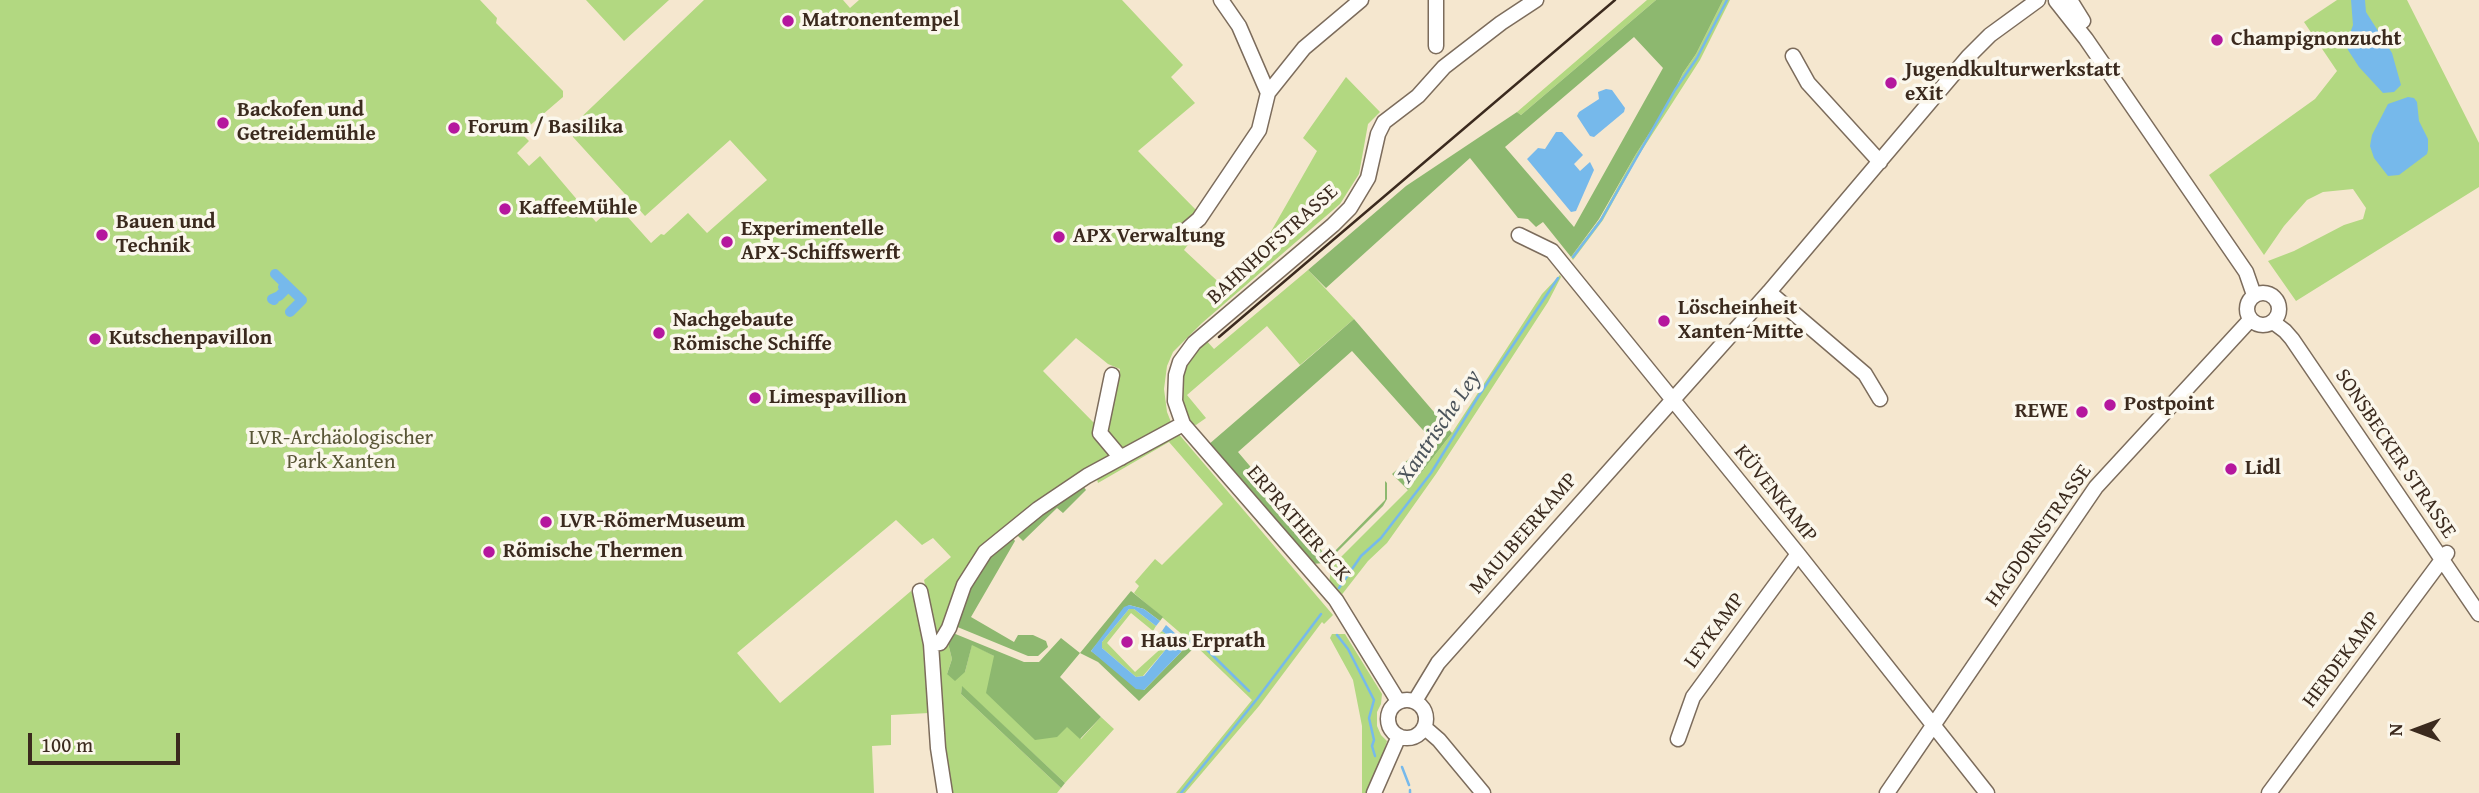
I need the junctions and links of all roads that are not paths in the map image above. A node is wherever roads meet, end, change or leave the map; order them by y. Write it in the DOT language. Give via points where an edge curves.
graph roads {
  1 [pos="1221,0"];
  2 [pos="1361,0"];
  3 [pos="1436,0"];
  4 [pos="1536,0"];
  5 [pos="2038,0"];
  6 [pos="2059,0"];
  7 [pos="1436,46"];
  8 [pos="1793,56"];
  9 [pos="1268,93"];
  10 [pos="1880,162"];
  11 [pos="1519,235"];
  12 [pos="1180,236"];
  13 [pos="1769,292"];
  14 [pos="2259,294"];
  15 [pos="2276,319"];
  16 [pos="2250,320"];
  17 [pos="1112,375"];
  18 [pos="1175,375"];
  19 [pos="1671,399"];
  20 [pos="1880,399"];
  21 [pos="1184,424"];
  22 [pos="1121,458"];
  23 [pos="1798,554"];
  24 [pos="2444,556"];
  25 [pos="920,591"];
  26 [pos="2479,598"];
  27 [pos="2479,614"];
  28 [pos="931,644"];
  29 [pos="1398,701"];
  30 [pos="1415,701"];
  31 [pos="1934,725"];
  32 [pos="1424,727"];
  33 [pos="1399,736"];
  34 [pos="1678,739"];
  35 [pos="945,793"];
  36 [pos="1374,793"];
  37 [pos="1483,793"];
  38 [pos="1887,793"];
  39 [pos="1987,793"];
  40 [pos="2269,793"];
  1 -- 9 [label="street" via="1239,26"];
  2 -- 9 [label="street" via="1304,48"];
  3 -- 7 [label="street"];
  4 -- 18 [label="street, BAHNHOFSTRASSE" via="1444,67 1418,96 1384,122 1368,178 1350,208 1194,343"];
  5 -- 10 [label="street, MAULBEERKAMP" via="1978,47"];
  6 -- 14 [label="street, SONSBECKER STRASSE" via="2256,272"];
  8 -- 10 [label="street" via="1808,83"];
  9 -- 12 [label="street" via="1259,131 1199,219"];
  10 -- 13 [label="street, MAULBEERKAMP"];
  11 -- 19 [label="street, KÜVENKAMP" via="1552,251"];
  13 -- 19 [label="street, MAULBEERKAMP"];
  13 -- 20 [label="street" via="1865,374"];
  14 -- 15 [label="street, SONSBECKER STRASSE" via="2277,300"];
  14 -- 16 [label="street" via="2247,307"];
  15 -- 16 [label="street" via="2261,326"];
  15 -- 24 [label="street, SONSBECKER STRASSE" via="2292,325"];
  16 -- 31 [label="street, HAGDORNSTRASSE" via="2096,487"];
  17 -- 22 [label="street" via="1100,433"];
  18 -- 21 [label="street, ERPRATHER ECK" via="1175,401"];
  19 -- 23 [label="street, KÜVENKAMP"];
  19 -- 30 [label="street, MAULBEERKAMP" via="1438,663"];
  21 -- 22 [label="street"];
  21 -- 29 [label="street, ERPRATHER ECK" via="1336,600"];
  22 -- 28 [label="street" via="1038,509 985,552 964,584 949,628 940,643"];
  23 -- 31 [label="street, KÜVENKAMP"];
  23 -- 34 [label="street, LEYKAMP" via="1693,697"];
  24 -- 26 [label="street, SONSBECKER STRASSE"];
  24 -- 27 [label="street, SONSBECKER STRASSE"];
  24 -- 40 [label="street, HERDEKAMP"];
  25 -- 28 [label="street"];
  28 -- 35 [label="street"];
  29 -- 30 [label="street"];
  29 -- 33 [label="street" via="1387,719"];
  30 -- 32 [label="street" via="1425,712"];
  31 -- 38 [label="street"];
  31 -- 39 [label="street, KÜVENKAMP"];
  32 -- 33 [label="street" via="1414,736"];
  32 -- 37 [label="street"];
  33 -- 36 [label="street"];
}
